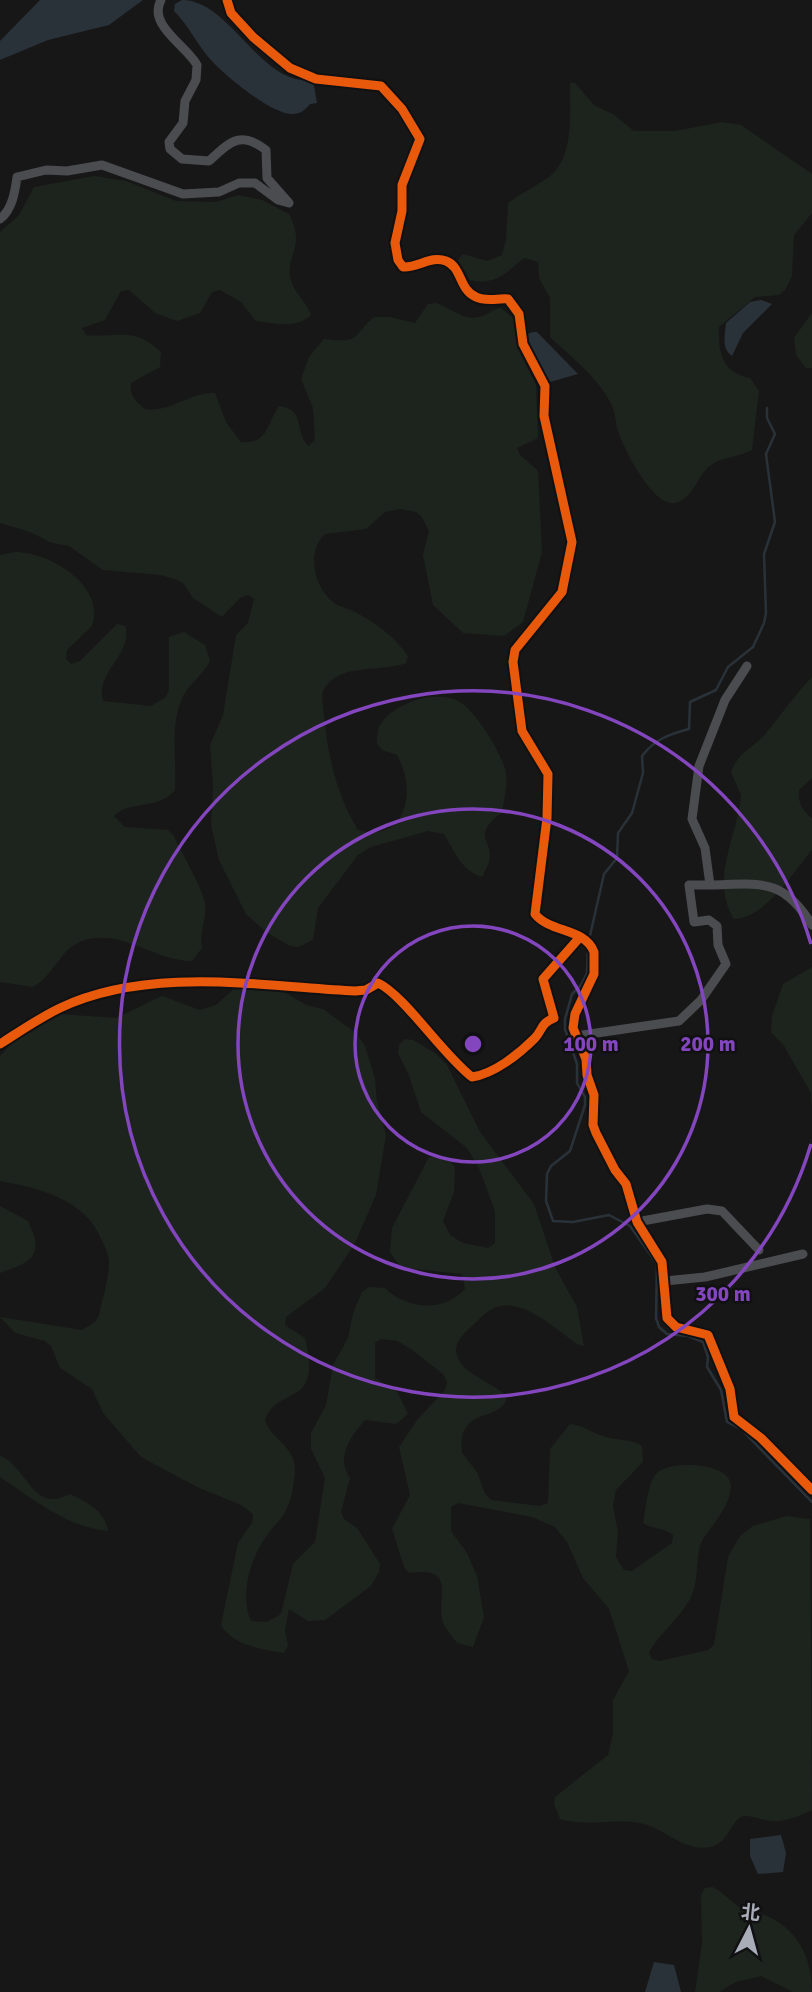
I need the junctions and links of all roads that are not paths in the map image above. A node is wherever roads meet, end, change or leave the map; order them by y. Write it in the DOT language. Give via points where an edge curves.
graph roads {
  1 [pos="161,0"];
  2 [pos="228,0"];
  3 [pos="0,219"];
  4 [pos="747,666"];
  5 [pos="710,885"];
  6 [pos="812,925"];
  7 [pos="581,938"];
  8 [pos="576,1036"];
  9 [pos="0,1044"];
  10 [pos="637,1222"];
  11 [pos="759,1250"];
  12 [pos="803,1254"];
  13 [pos="665,1281"];
  14 [pos="812,1490"];
  1 -- 3 [label="street" via="162,22 197,65 183,123 169,142 170,149 182,159 209,161 238,140 252,139 266,150 267,178 289,203 255,183 183,194 127,172 91,165 16,177 16,190"];
  2 -- 7 [label="street" via="231,13 279,61 316,79 381,86 420,139 403,177 395,243 398,260 407,268 446,261 470,294 513,302 519,314 523,344 545,386 544,416 572,542 562,592 514,650 523,731 548,774 536,914 545,924"];
  4 -- 5 [label="street" via="724,700 699,766 692,819 705,848"];
  5 -- 6 [label="street" via="772,886 791,895"];
  5 -- 8 [label="street" via="689,885 694,922 709,920 716,926 726,964 701,1000 679,1021"];
  7 -- 8 [label="street" via="593,946 594,974 572,1021"];
  7 -- 9 [label="street" via="543,979 554,1018 542,1023 534,1038 486,1075 472,1077 455,1064 400,1001 378,983 355,992 208,980 125,990 59,1009"];
  8 -- 10 [label="street" via="584,1050 594,1095 593,1125 626,1184"];
  10 -- 11 [label="street" via="707,1209 722,1211"];
  10 -- 13 [label="street" via="659,1254"];
  12 -- 13 [label="street" via="705,1277"];
  13 -- 14 [label="street" via="667,1318 676,1327 708,1335 730,1389 734,1417"];
}
